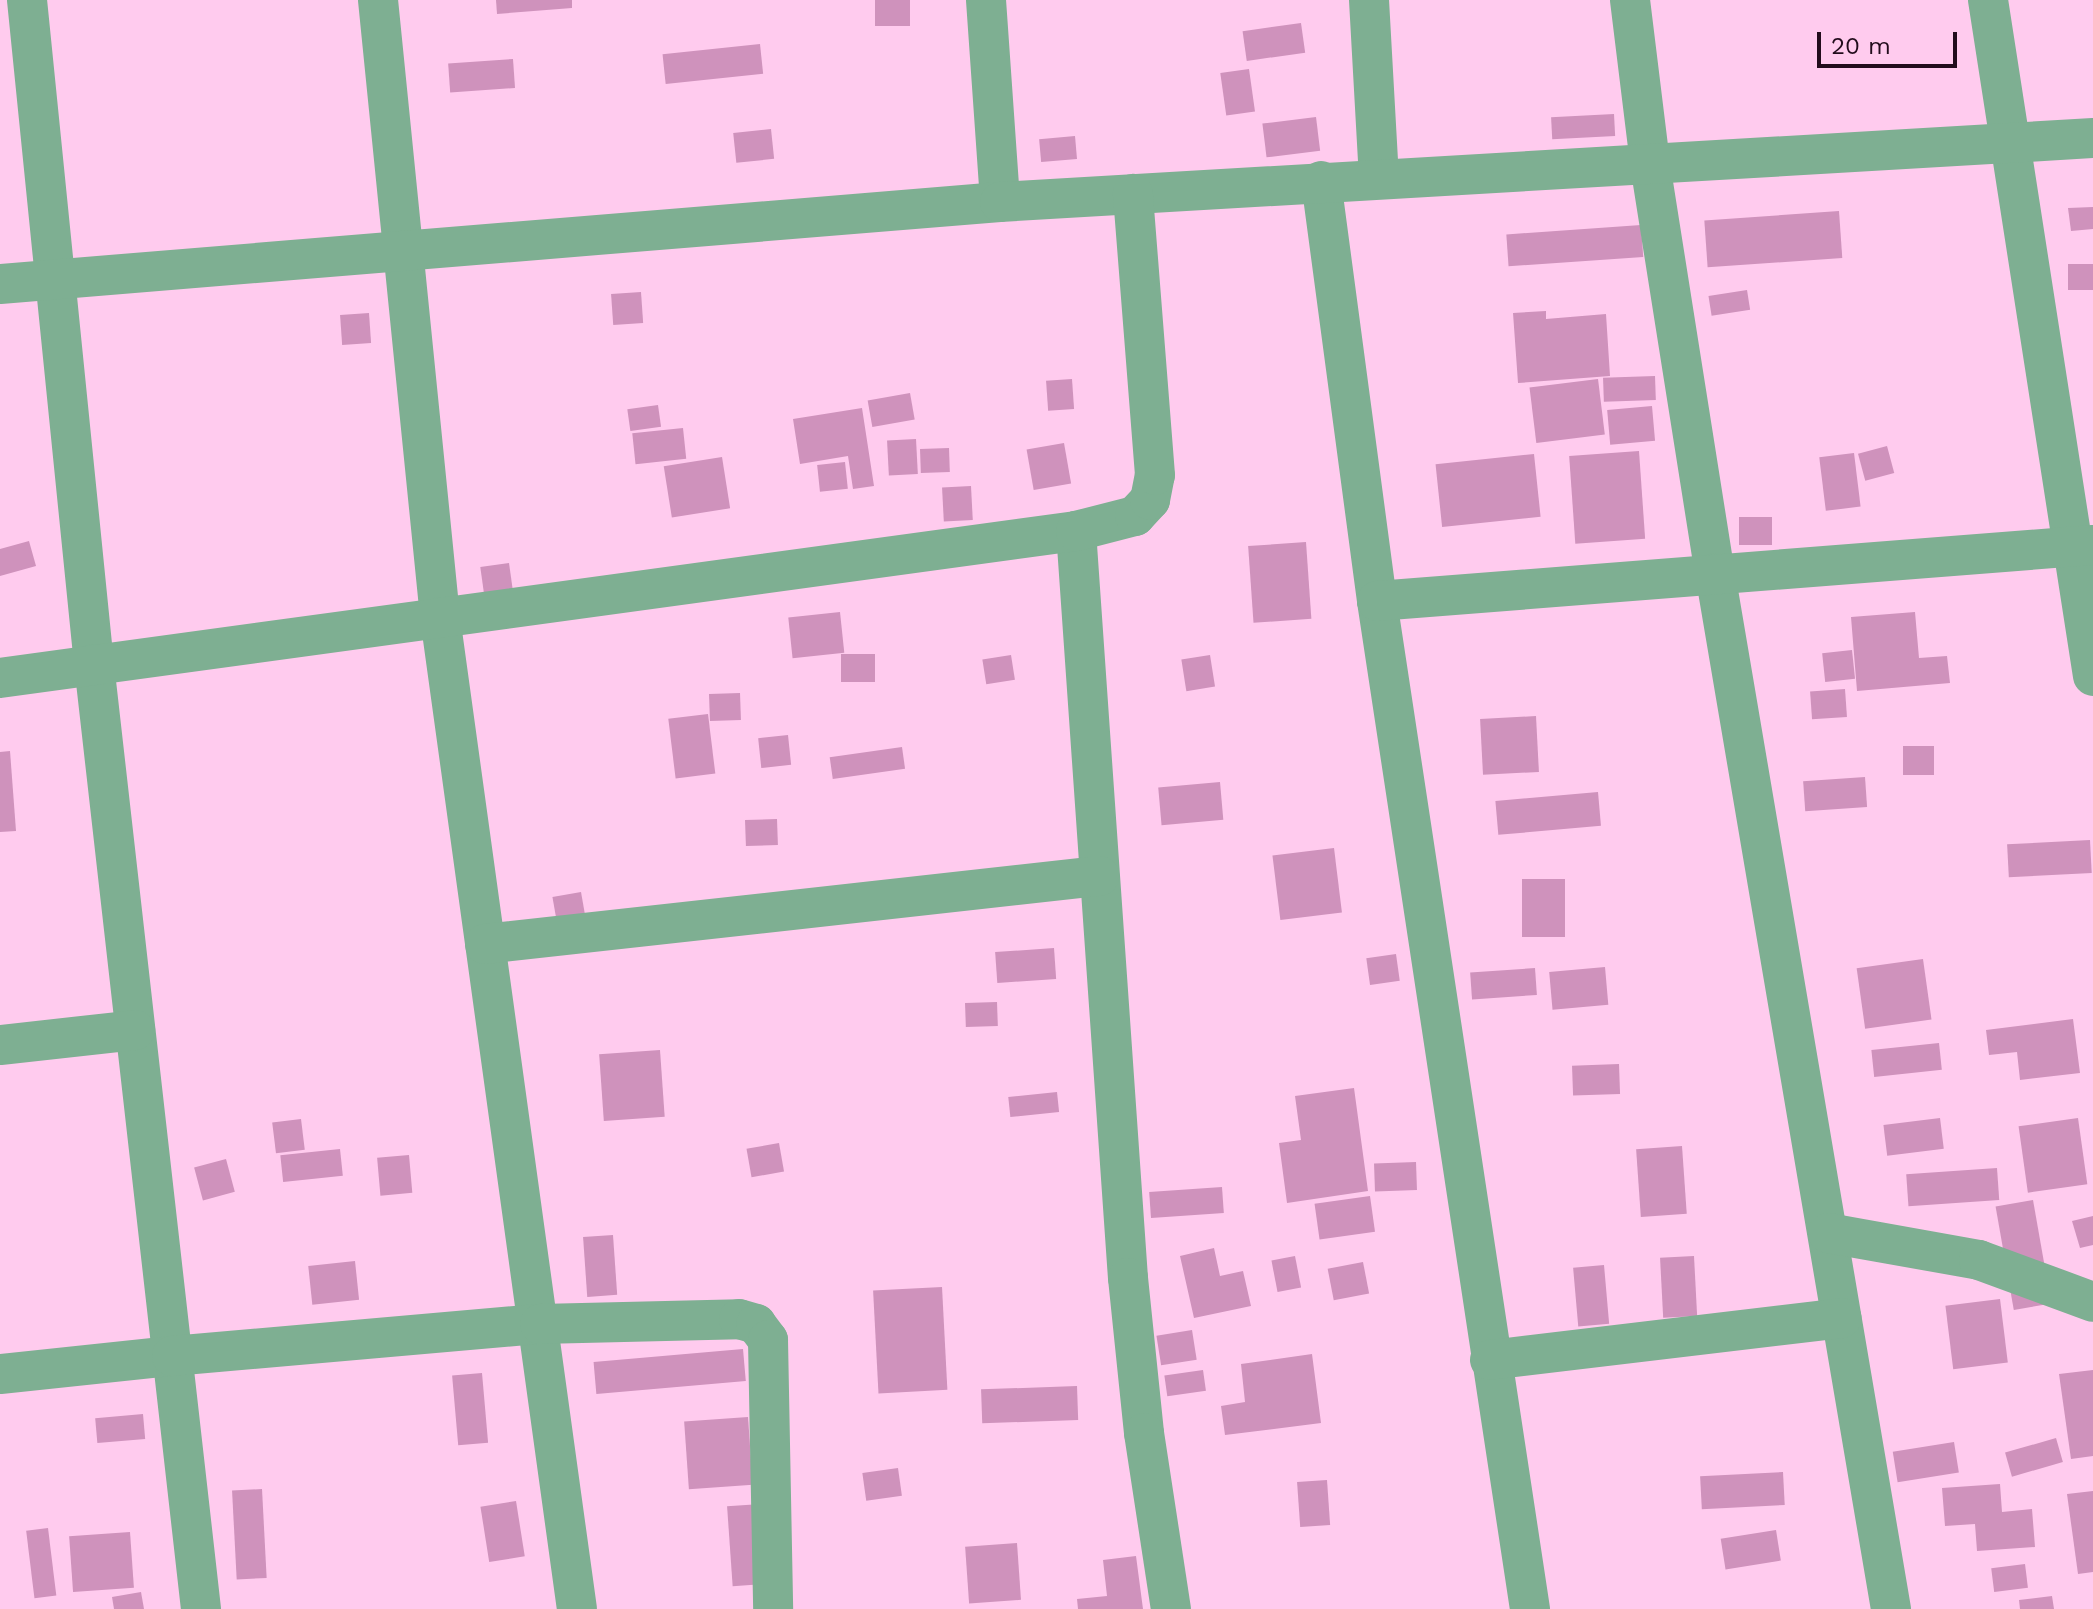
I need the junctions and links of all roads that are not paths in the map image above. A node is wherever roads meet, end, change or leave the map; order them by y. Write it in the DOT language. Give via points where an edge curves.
graph roads {
  1 [pos="27,0"];
  2 [pos="378,0"];
  3 [pos="986,0"];
  4 [pos="1369,0"];
  5 [pos="1630,0"];
  6 [pos="1988,0"];
  7 [pos="2093,138"];
  8 [pos="2012,141"];
  9 [pos="1650,164"];
  10 [pos="1379,179"];
  11 [pos="1321,181"];
  12 [pos="1133,194"];
  13 [pos="1000,202"];
  14 [pos="401,252"];
  15 [pos="57,278"];
  16 [pos="0,284"];
  17 [pos="1076,531"];
  18 [pos="2084,546"];
  19 [pos="1715,573"];
  20 [pos="1377,601"];
  21 [pos="440,617"];
  22 [pos="94,664"];
  23 [pos="2093,676"];
  24 [pos="0,678"];
  25 [pos="1099,876"];
  26 [pos="485,944"];
  27 [pos="135,1030"];
  28 [pos="0,1045"];
  29 [pos="1828,1233"];
  30 [pos="2093,1302"];
  31 [pos="1841,1318"];
  32 [pos="540,1324"];
  33 [pos="172,1356"];
  34 [pos="1490,1360"];
  35 [pos="0,1374"];
  36 [pos="201,1609"];
  37 [pos="577,1609"];
  38 [pos="773,1609"];
  39 [pos="1171,1609"];
  40 [pos="1530,1609"];
  41 [pos="1891,1609"];
  1 -- 15 [label="street"];
  2 -- 14 [label="street"];
  3 -- 13 [label="street"];
  4 -- 10 [label="street"];
  5 -- 9 [label="street"];
  6 -- 8 [label="street"];
  7 -- 8 [label="street"];
  8 -- 9 [label="street"];
  8 -- 18 [label="street"];
  9 -- 10 [label="street"];
  9 -- 19 [label="street"];
  10 -- 11 [label="street"];
  11 -- 12 [label="street"];
  11 -- 20 [label="street"];
  12 -- 13 [label="street"];
  12 -- 17 [label="street" via="1155,475 1150,500 1135,516"];
  13 -- 14 [label="street"];
  14 -- 15 [label="street"];
  14 -- 21 [label="street"];
  15 -- 16 [label="street"];
  15 -- 22 [label="street"];
  17 -- 21 [label="street"];
  17 -- 25 [label="street"];
  18 -- 19 [label="street"];
  18 -- 23 [label="street"];
  19 -- 20 [label="street"];
  19 -- 29 [label="street"];
  20 -- 34 [label="street"];
  21 -- 22 [label="street"];
  21 -- 26 [label="street"];
  22 -- 24 [label="street"];
  22 -- 27 [label="street"];
  25 -- 26 [label="street"];
  25 -- 39 [label="street" via="1128,1278 1144,1433"];
  26 -- 32 [label="street"];
  27 -- 28 [label="street"];
  27 -- 33 [label="street"];
  29 -- 30 [label="street" via="1979,1260"];
  29 -- 31 [label="street"];
  31 -- 34 [label="street"];
  31 -- 41 [label="street"];
  32 -- 33 [label="street"];
  32 -- 37 [label="street"];
  32 -- 38 [label="street" via="739,1319 756,1324 768,1340"];
  33 -- 35 [label="street"];
  33 -- 36 [label="street"];
  34 -- 40 [label="street"];
}
